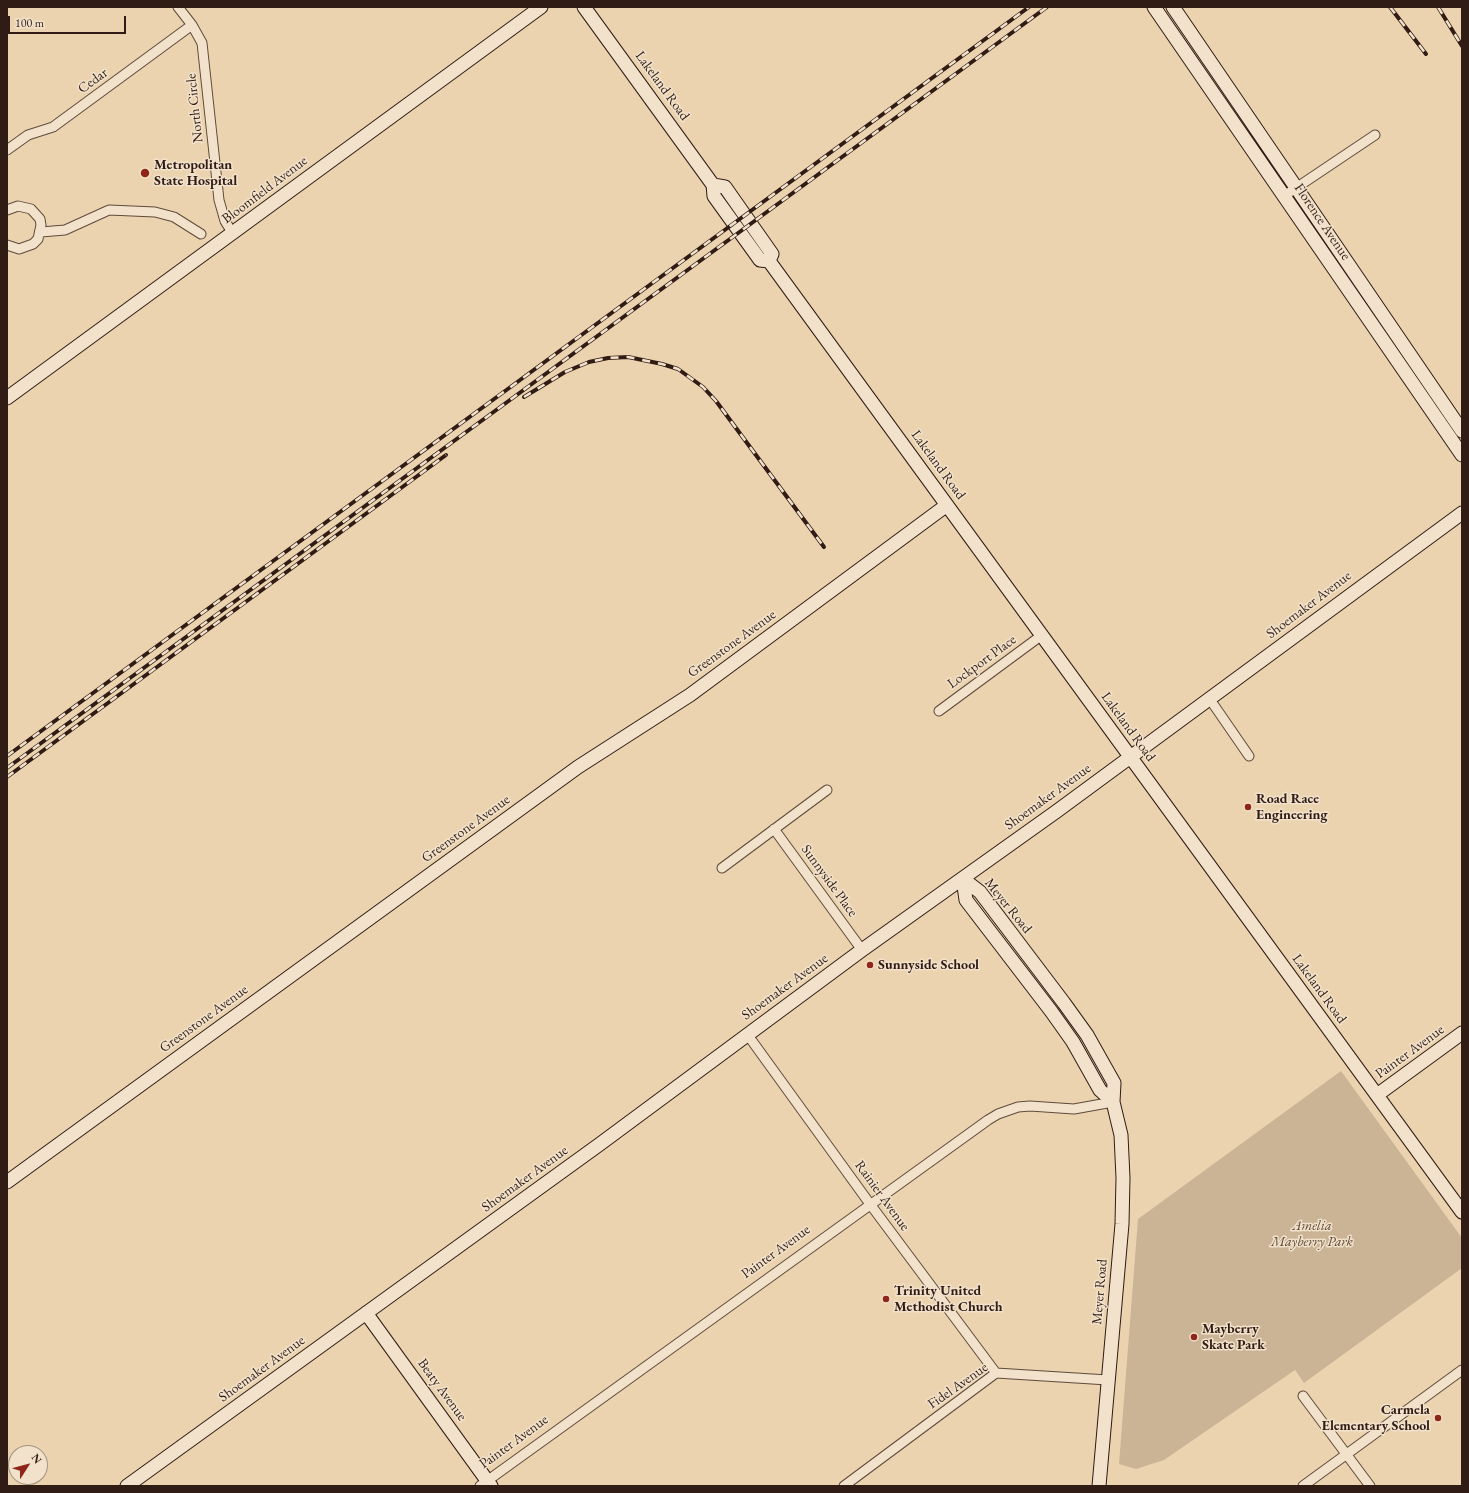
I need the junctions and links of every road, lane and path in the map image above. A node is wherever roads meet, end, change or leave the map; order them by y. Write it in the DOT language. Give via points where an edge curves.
graph roads {
  1 [pos="178,7"];
  2 [pos="541,7"];
  3 [pos="584,7"];
  4 [pos="1154,7"];
  5 [pos="1173,7"];
  6 [pos="192,25"];
  7 [pos="1375,135"];
  8 [pos="7,150"];
  9 [pos="1296,188"];
  10 [pos="1284,196"];
  11 [pos="7,210"];
  12 [pos="41,232"];
  13 [pos="201,234"];
  14 [pos="233,234"];
  15 [pos="7,245"];
  16 [pos="1409,366"];
  17 [pos="7,398"];
  18 [pos="1462,431"];
  19 [pos="1462,455"];
  20 [pos="947,505"];
  21 [pos="1462,513"];
  22 [pos="1042,635"];
  23 [pos="1208,698"];
  24 [pos="939,711"];
  25 [pos="1130,756"];
  26 [pos="1249,756"];
  27 [pos="827,790"];
  28 [pos="774,829"];
  29 [pos="722,868"];
  30 [pos="963,879"];
  31 [pos="862,950"];
  32 [pos="1064,1003"];
  33 [pos="1051,1011"];
  34 [pos="1462,1033"];
  35 [pos="747,1034"];
  36 [pos="1377,1096"];
  37 [pos="1113,1102"];
  38 [pos="7,1182"];
  39 [pos="870,1204"];
  40 [pos="1462,1212"];
  41 [pos="366,1313"];
  42 [pos="1462,1370"];
  43 [pos="996,1373"];
  44 [pos="1108,1380"];
  45 [pos="1304,1396"];
  46 [pos="1346,1454"];
  47 [pos="486,1484"];
  48 [pos="127,1486"];
  49 [pos="844,1486"];
  50 [pos="1099,1486"];
  51 [pos="1303,1486"];
  52 [pos="1370,1486"];
  1 -- 6 [label="street, North Circle"];
  2 -- 14 [label="main road, Bloomfield Avenue"];
  3 -- 20 [label="main road, Lakeland Road" via="714,185 725,187 772,254 769,261"];
  4 -- 10 [label="main road, Florence Avenue"];
  5 -- 9 [label="main road, Florence Avenue"];
  6 -- 8 [label="street, Cedar" via="53,127 28,135"];
  6 -- 14 [label="street, North Circle" via="202,43 219,200 225,221"];
  7 -- 9 [label="street"];
  9 -- 10 [label="street"];
  9 -- 16 [label="main road, Florence Avenue"];
  10 -- 16 [label="main road, Florence Avenue"];
  11 -- 12 [label="street" via="18,206 31,209 40,219"];
  12 -- 13 [label="street" via="65,230 109,210 155,212 174,217"];
  12 -- 15 [label="street" via="38,239 27,248 19,249"];
  14 -- 17 [label="main road, Bloomfield Avenue"];
  16 -- 18 [label="main road, Florence Avenue"];
  16 -- 19 [label="main road, Florence Avenue"];
  20 -- 22 [label="main road, Lakeland Road"];
  20 -- 38 [label="main road, Greenstone Avenue" via="690,695 578,767"];
  21 -- 23 [label="main road, Shoemaker Avenue"];
  22 -- 24 [label="street, Lockport Place"];
  22 -- 25 [label="main road, Lakeland Road"];
  23 -- 25 [label="main road, Shoemaker Avenue"];
  23 -- 26 [label="street"];
  25 -- 30 [label="main road, Shoemaker Avenue"];
  25 -- 36 [label="main road, Lakeland Road"];
  27 -- 28 [label="street"];
  28 -- 29 [label="street"];
  28 -- 31 [label="street, Sunnyside Place"];
  30 -- 31 [label="main road, Shoemaker Avenue"];
  30 -- 32 [label="main road, Meyer Road" via="980,892"];
  30 -- 33 [label="main road, Meyer Road" via="966,900"];
  31 -- 35 [label="main road, Shoemaker Avenue"];
  32 -- 33 [label="main road"];
  32 -- 37 [label="main road, Meyer Road" via="1087,1035 1114,1083"];
  33 -- 37 [label="main road, Meyer Road" via="1074,1042 1100,1090"];
  34 -- 36 [label="main road, Painter Avenue"];
  35 -- 39 [label="street, Rainier Avenue"];
  35 -- 41 [label="main road, Shoemaker Avenue"];
  36 -- 40 [label="main road, Lakeland Road"];
  37 -- 39 [label="street, Painter Avenue" via="1074,1109 1018,1107 998,1114"];
  37 -- 44 [label="main road, Meyer Road" via="1121,1135 1123,1178 1122,1224"];
  39 -- 43 [label="street, Rainier Avenue"];
  39 -- 47 [label="street, Painter Avenue"];
  41 -- 47 [label="main road, Beaty Avenue"];
  41 -- 48 [label="main road, Shoemaker Avenue"];
  42 -- 46 [label="street"];
  43 -- 44 [label="street, Fidel Avenue"];
  43 -- 49 [label="street, Fidel Avenue"];
  44 -- 50 [label="main road, Meyer Road"];
  45 -- 46 [label="street"];
  46 -- 51 [label="street"];
  46 -- 52 [label="street"];
}
